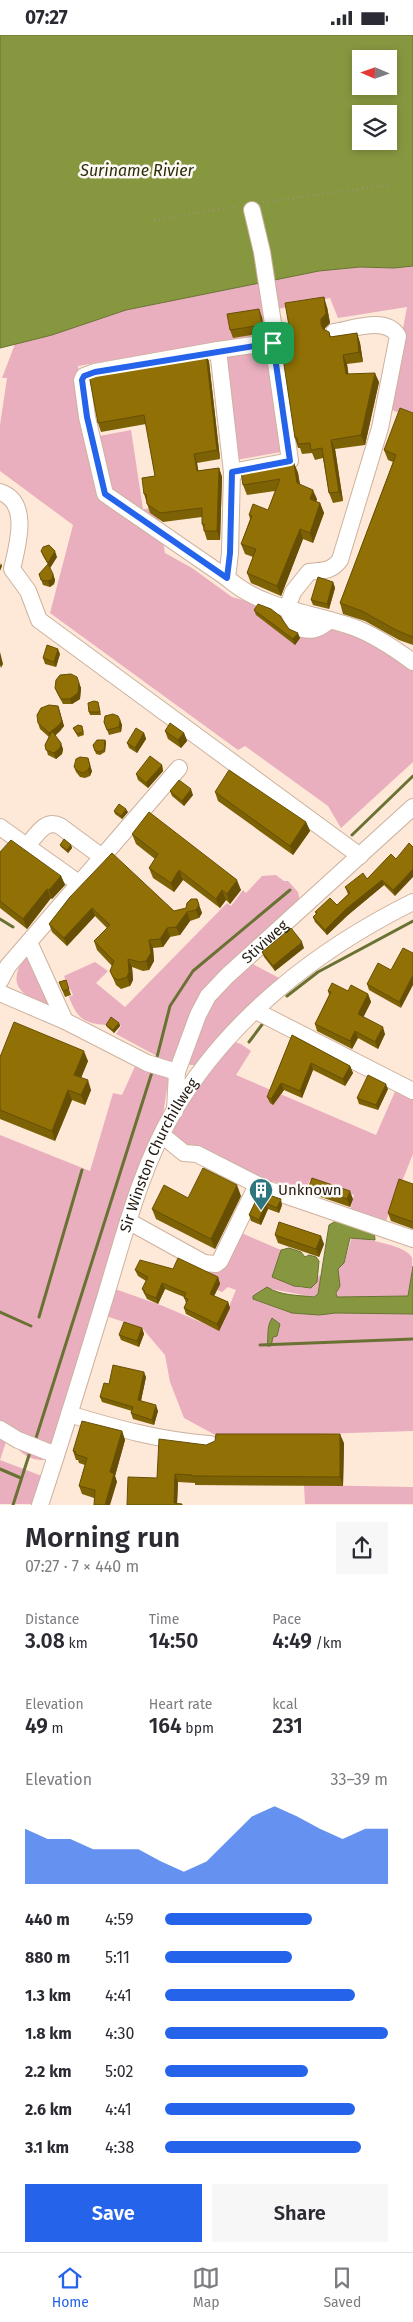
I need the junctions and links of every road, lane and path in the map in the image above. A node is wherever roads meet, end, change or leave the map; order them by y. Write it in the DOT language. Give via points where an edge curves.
graph roads {
  1 [pos="389,185"];
  2 [pos="251,206"];
  3 [pos="154,220"];
  4 [pos="334,332"];
  5 [pos="273,343"];
  6 [pos="218,351"];
  7 [pos="232,472"];
  8 [pos="0,492"];
  9 [pos="227,578"];
  10 [pos="288,608"];
  11 [pos="413,661"];
  12 [pos="179,768"];
  13 [pos="413,807"];
  14 [pos="0,827"];
  15 [pos="27,846"];
  16 [pos="360,856"];
  17 [pos="102,857"];
  18 [pos="80,884"];
  19 [pos="413,902"];
  20 [pos="29,942"];
  21 [pos="0,981"];
  22 [pos="0,993"];
  23 [pos="256,1011"];
  24 [pos="65,1021"];
  25 [pos="171,1071"];
  26 [pos="413,1091"];
  27 [pos="174,1111"];
  28 [pos="162,1135"];
  29 [pos="257,1185"];
  30 [pos="128,1221"];
  31 [pos="413,1239"];
  32 [pos="69,1414"];
  33 [pos="0,1429"];
  34 [pos="210,1444"];
  35 [pos="56,1455"];
  36 [pos="40,1505"];
  1 -- 2 [label="path"];
  2 -- 3 [label="path"];
  2 -- 5 [label="street" via="269,293 275,336"];
  4 -- 10 [label="street" via="386,326 398,336 397,345 380,428 340,561 328,571 309,572 293,592"];
  5 -- 6 [label="street"];
  5 -- 7 [label="street" via="290,461"];
  6 -- 7 [label="street"];
  6 -- 9 [label="street" via="95,372 82,380 105,494"];
  7 -- 9 [label="street"];
  8 -- 16 [label="street" via="17,507 20,529 12,569 28,591 39,620"];
  9 -- 10 [label="street" via="244,592"];
  10 -- 11 [label="street" via="352,627 380,639"];
  12 -- 17 [label="street"];
  13 -- 16 [label="street, Stiviweg"];
  14 -- 15 [label="street"];
  15 -- 17 [label="street" via="44,826 57,824"];
  15 -- 18 [label="street"];
  16 -- 25 [label="street, Stiviweg" via="208,996"];
  17 -- 18 [label="street"];
  18 -- 20 [label="street"];
  19 -- 23 [label="street, Sir Winston Churchillweg" via="328,951 278,988"];
  20 -- 21 [label="street" via="8,966"];
  20 -- 24 [label="street"];
  22 -- 24 [label="street"];
  23 -- 26 [label="street"];
  23 -- 27 [label="street, Sir Winston Churchillweg" via="202,1071"];
  24 -- 25 [label="street" via="147,1063"];
  25 -- 27 [label="street, Stiviweg"];
  27 -- 28 [label="street, Sir Winston Churchillweg"];
  28 -- 29 [label="street" via="184,1153 197,1154"];
  28 -- 30 [label="street, Sir Winston Churchillweg"];
  29 -- 30 [label="street" via="216,1264 204,1263"];
  29 -- 31 [label="street"];
  30 -- 32 [label="street, Sir Winston Churchillweg"];
  32 -- 34 [label="street" via="126,1431"];
  32 -- 35 [label="street, Sir Winston Churchillweg"];
  33 -- 35 [label="street"];
  35 -- 36 [label="street, Sir Winston Churchillweg"];
}
